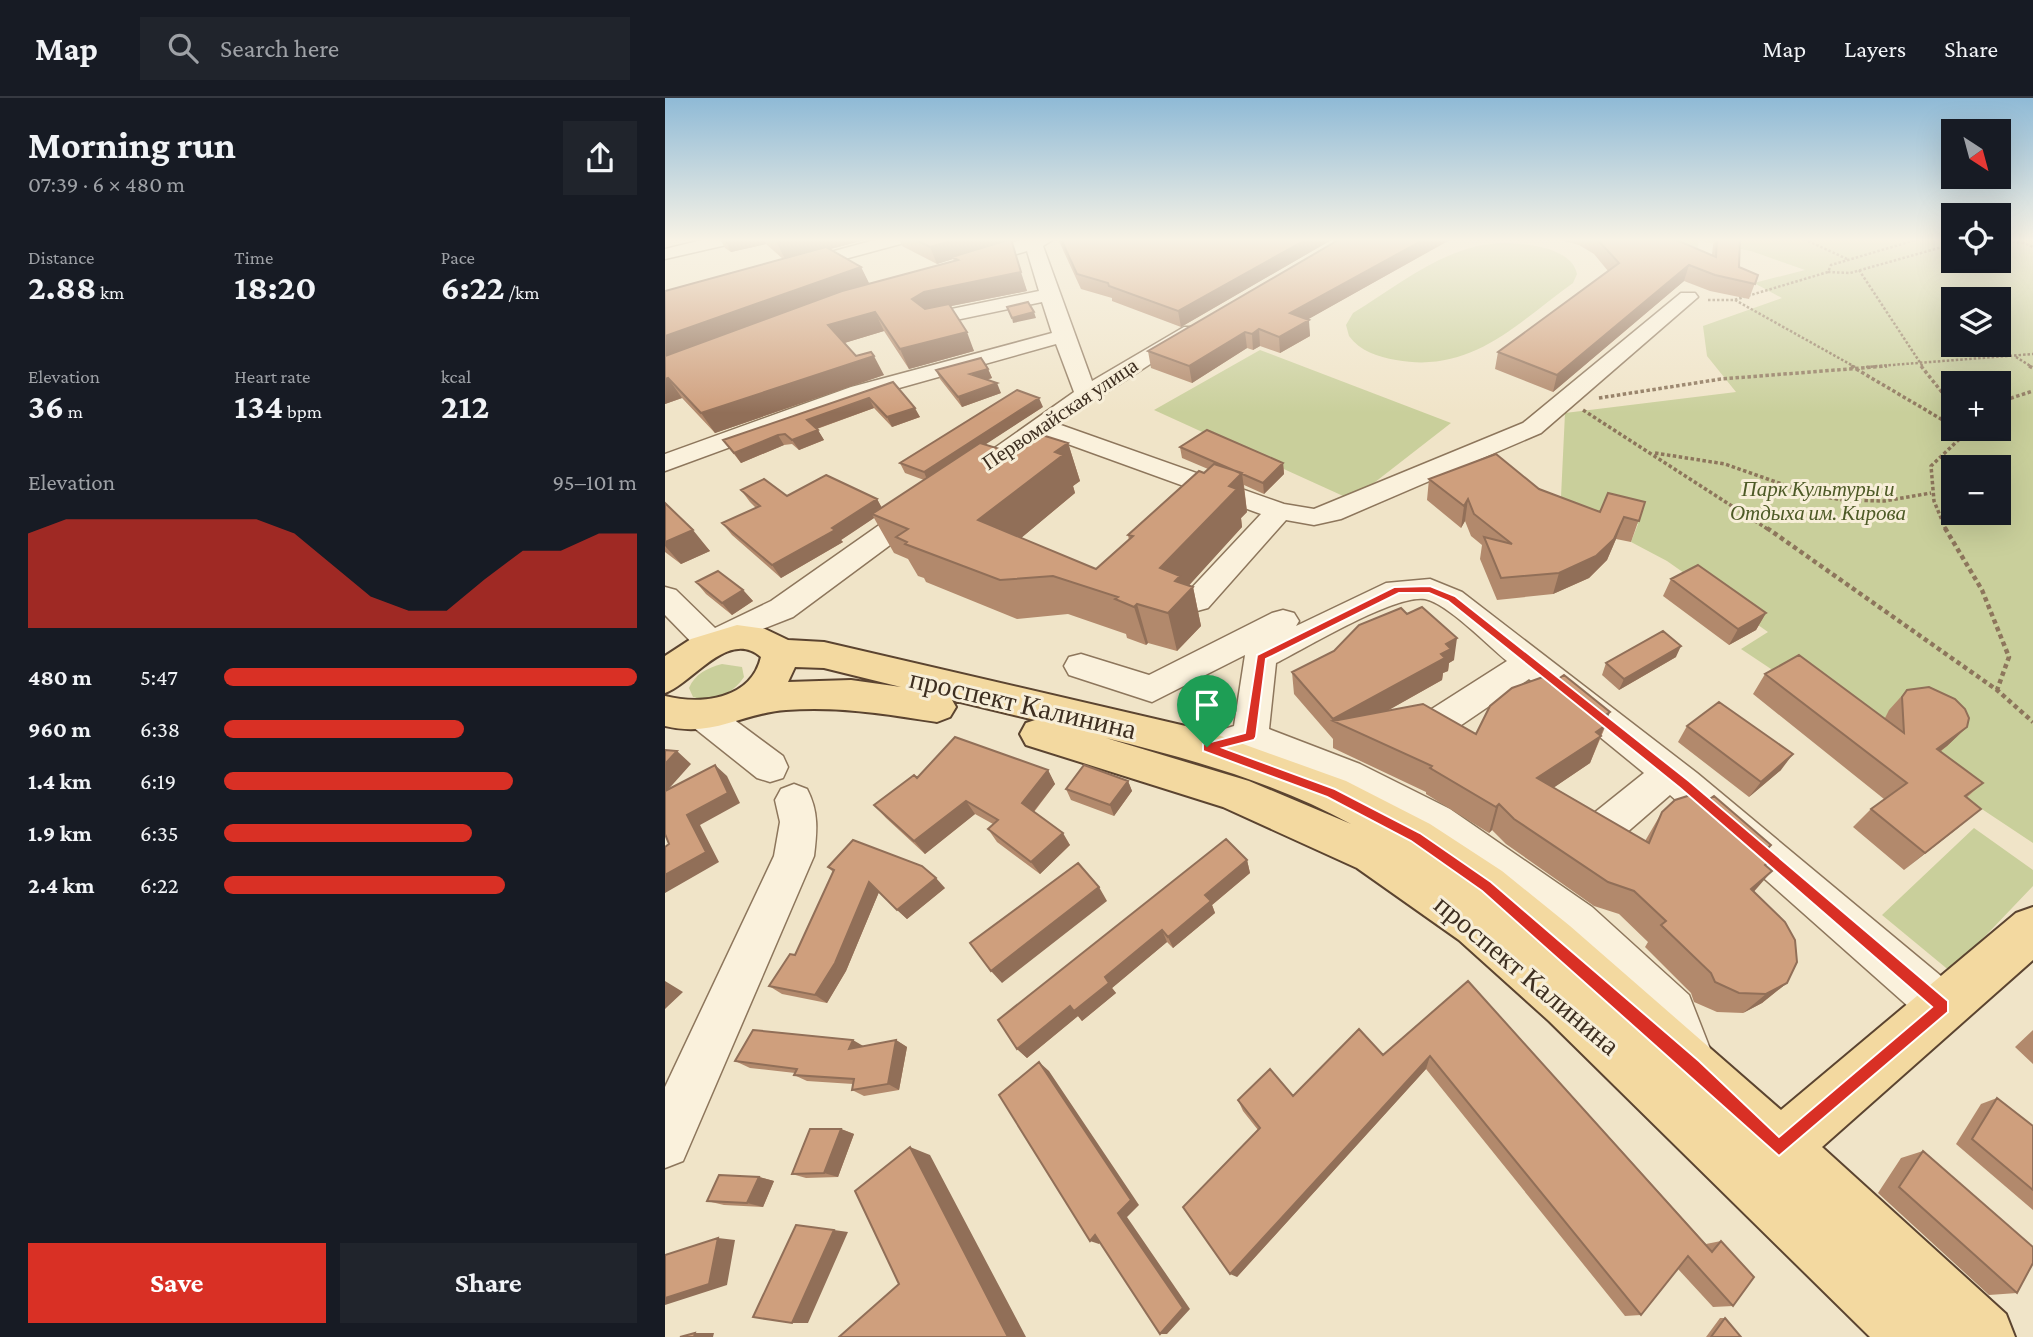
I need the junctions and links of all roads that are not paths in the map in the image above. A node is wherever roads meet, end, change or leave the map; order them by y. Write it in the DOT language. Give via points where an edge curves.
graph roads {
  1 [pos="1041,297"];
  2 [pos="1051,297"];
  3 [pos="1696,298"];
  4 [pos="932,319"];
  5 [pos="1211,320"];
  6 [pos="1063,336"];
  7 [pos="1087,394"];
  8 [pos="1040,426"];
  9 [pos="665,463"];
  10 [pos="1279,512"];
  11 [pos="665,597"];
  12 [pos="1451,598"];
  13 [pos="1197,601"];
  14 [pos="781,631"];
  15 [pos="683,659"];
  16 [pos="1531,662"];
  17 [pos="1081,666"];
  18 [pos="665,710"];
  19 [pos="717,714"];
  20 [pos="1439,722"];
  21 [pos="1229,742"];
  22 [pos="1670,773"];
  23 [pos="1602,829"];
  24 [pos="2033,929"];
  25 [pos="1943,1007"];
  26 [pos="665,1143"];
  27 [pos="1779,1148"];
  28 [pos="1916,1337"];
  29 [pos="1983,1337"];
  1 -- 4 [label="street"];
  2 -- 6 [label="street"];
  3 -- 10 [label="street" via="1532,428 1331,513 1314,517"];
  5 -- 7 [label="street, Первомайская улица"];
  6 -- 7 [label="street"];
  6 -- 9 [label="street" via="859,392"];
  7 -- 8 [label="street, Первомайская улица"];
  8 -- 10 [label="street"];
  8 -- 14 [label="street, Первомайская улица" via="832,570"];
  10 -- 13 [label="street"];
  11 -- 15 [label="street"];
  12 -- 16 [label="street"];
  12 -- 17 [label="street" via="1444,581 1426,570 1402,565 1374,574 1152,689"];
  12 -- 21 [label="street" via="1430,589 1397,590 1261,657"];
  14 -- 15 [label="main road, проспект Калинина" via="771,642 735,638"];
  14 -- 19 [label="main road" via="779,667 770,682 752,698"];
  14 -- 21 [label="main road, проспект Калинина" via="824,656"];
  16 -- 20 [label="street"];
  16 -- 22 [label="street"];
  18 -- 19 [label="main road, проспект Калинина" via="681,717"];
  19 -- 26 [label="street" via="782,784 799,822 794,856"];
  19 -- 28 [label="main road, проспект Калинина" via="783,696 837,694 927,704 1082,745 1234,793 1373,854 1476,925 1566,1003"];
  21 -- 27 [label="main road, проспект Калинина" via="1415,837 1506,902"];
  22 -- 23 [label="street"];
  22 -- 25 [label="street"];
  24 -- 25 [label="main road"];
  25 -- 27 [label="main road"];
  27 -- 29 [label="main road, проспект Калинина"];
}
